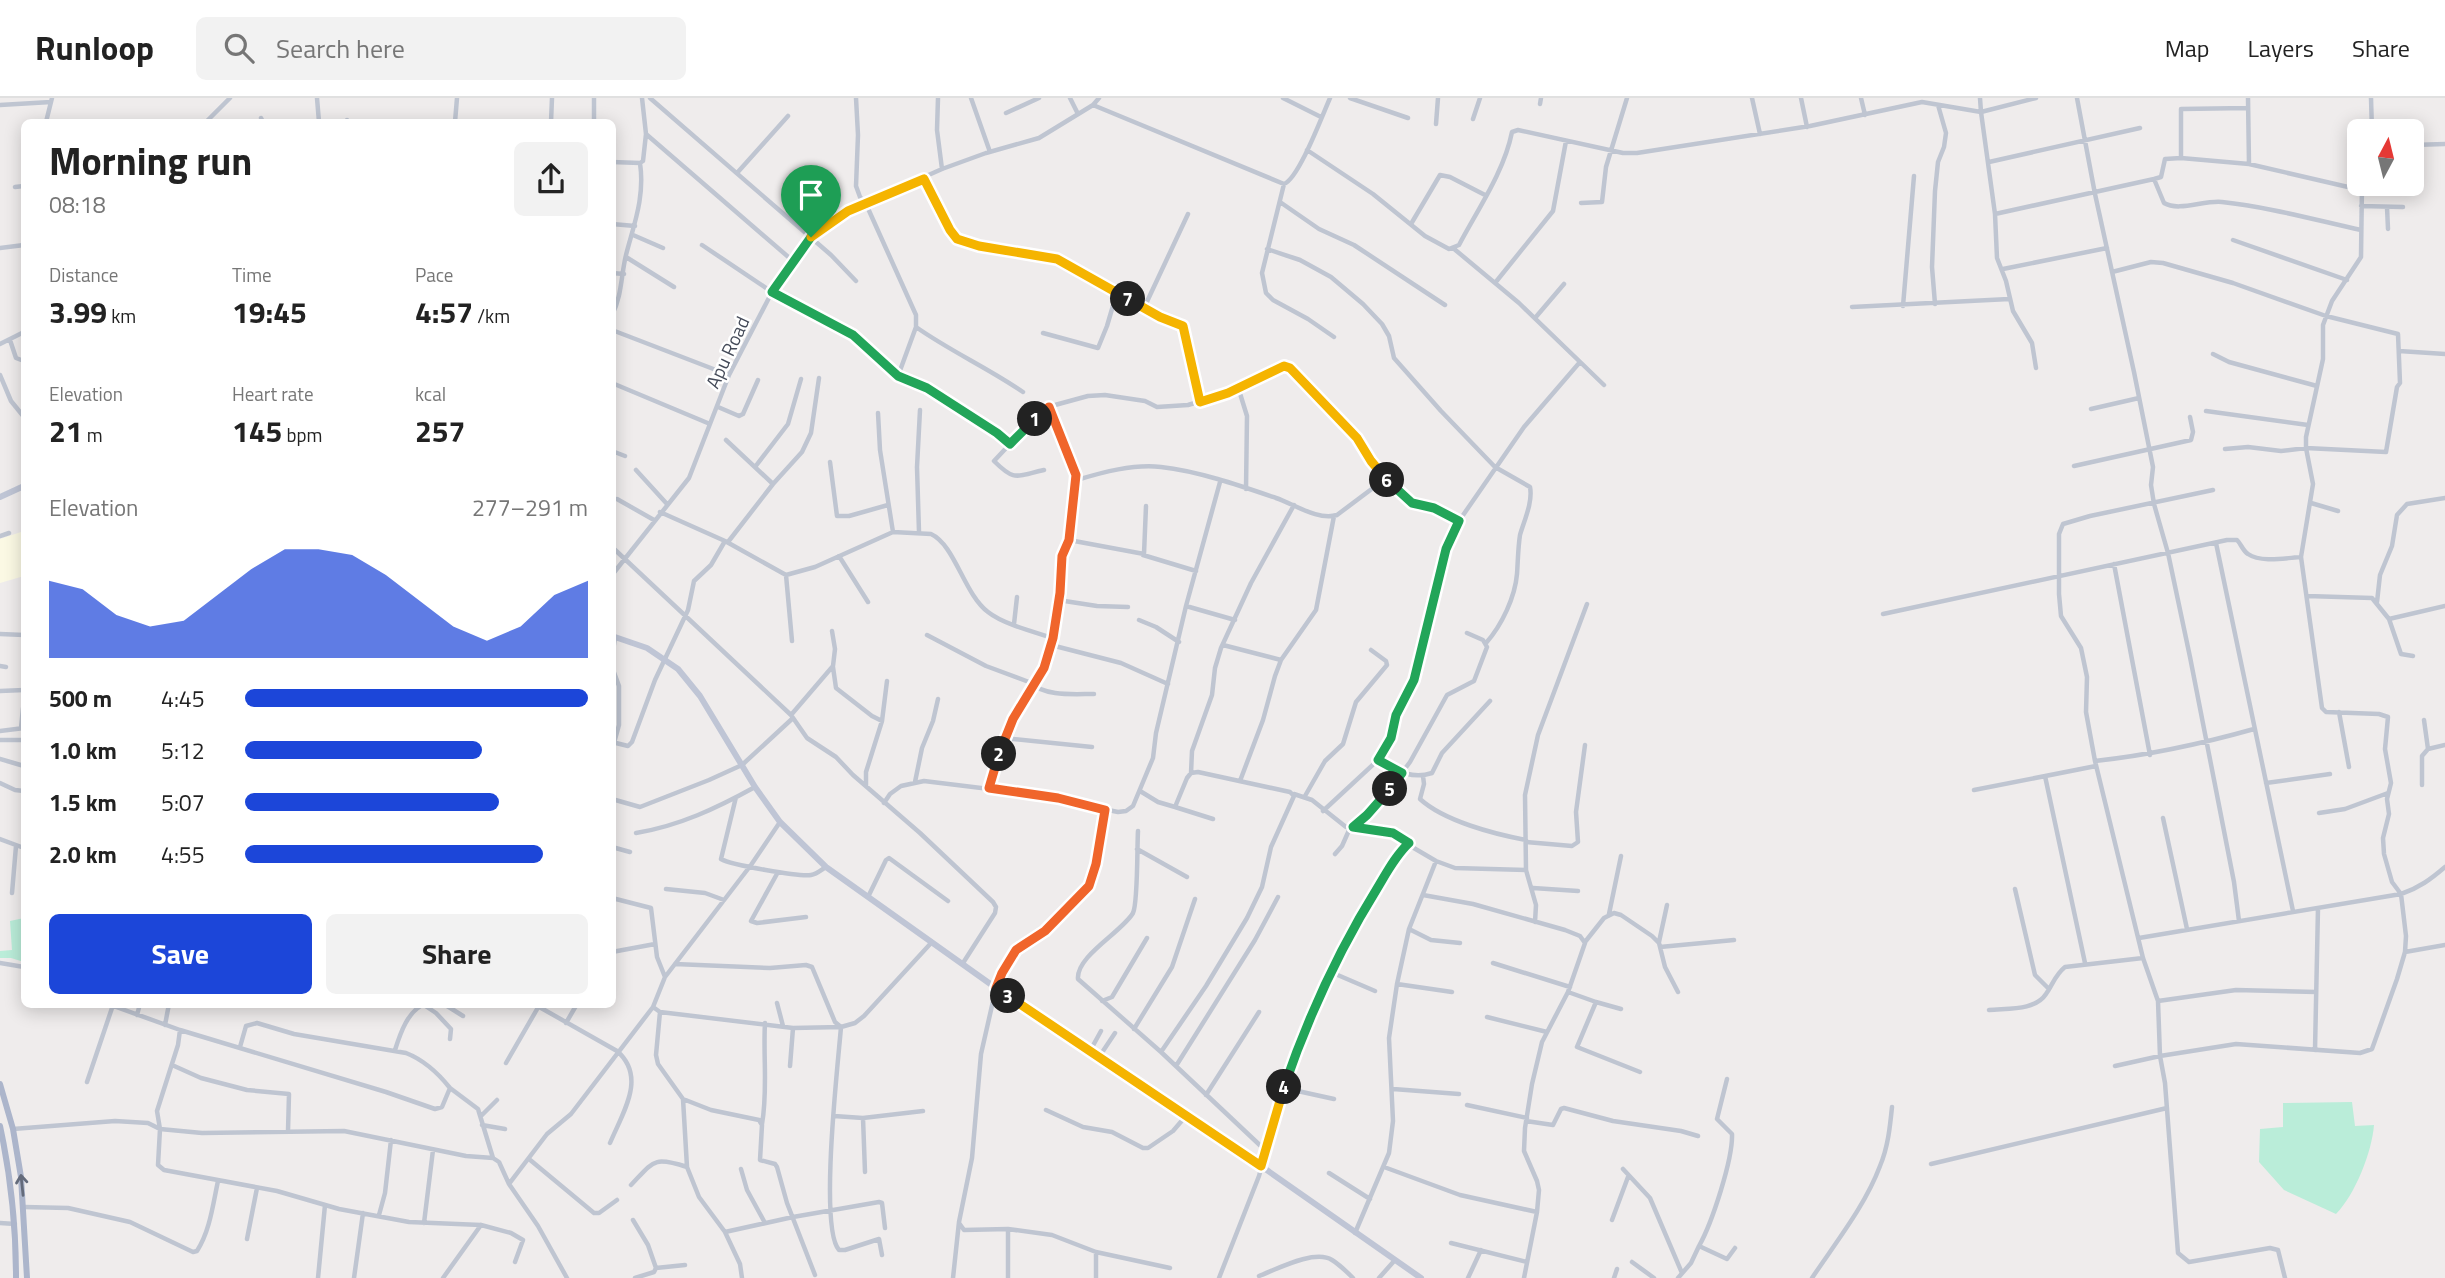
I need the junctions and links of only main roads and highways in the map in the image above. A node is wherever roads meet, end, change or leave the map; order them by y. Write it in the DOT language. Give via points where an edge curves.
graph roads {
  1 [pos="0,1084"];
  2 [pos="0,1126"];
  3 [pos="16,1278"];
  4 [pos="27,1278"];
  4 -- 1 [label="main road, one-way" via="24,1207 13,1129"];
  2 -- 3 [label="main road" via="12,1183"];
}
